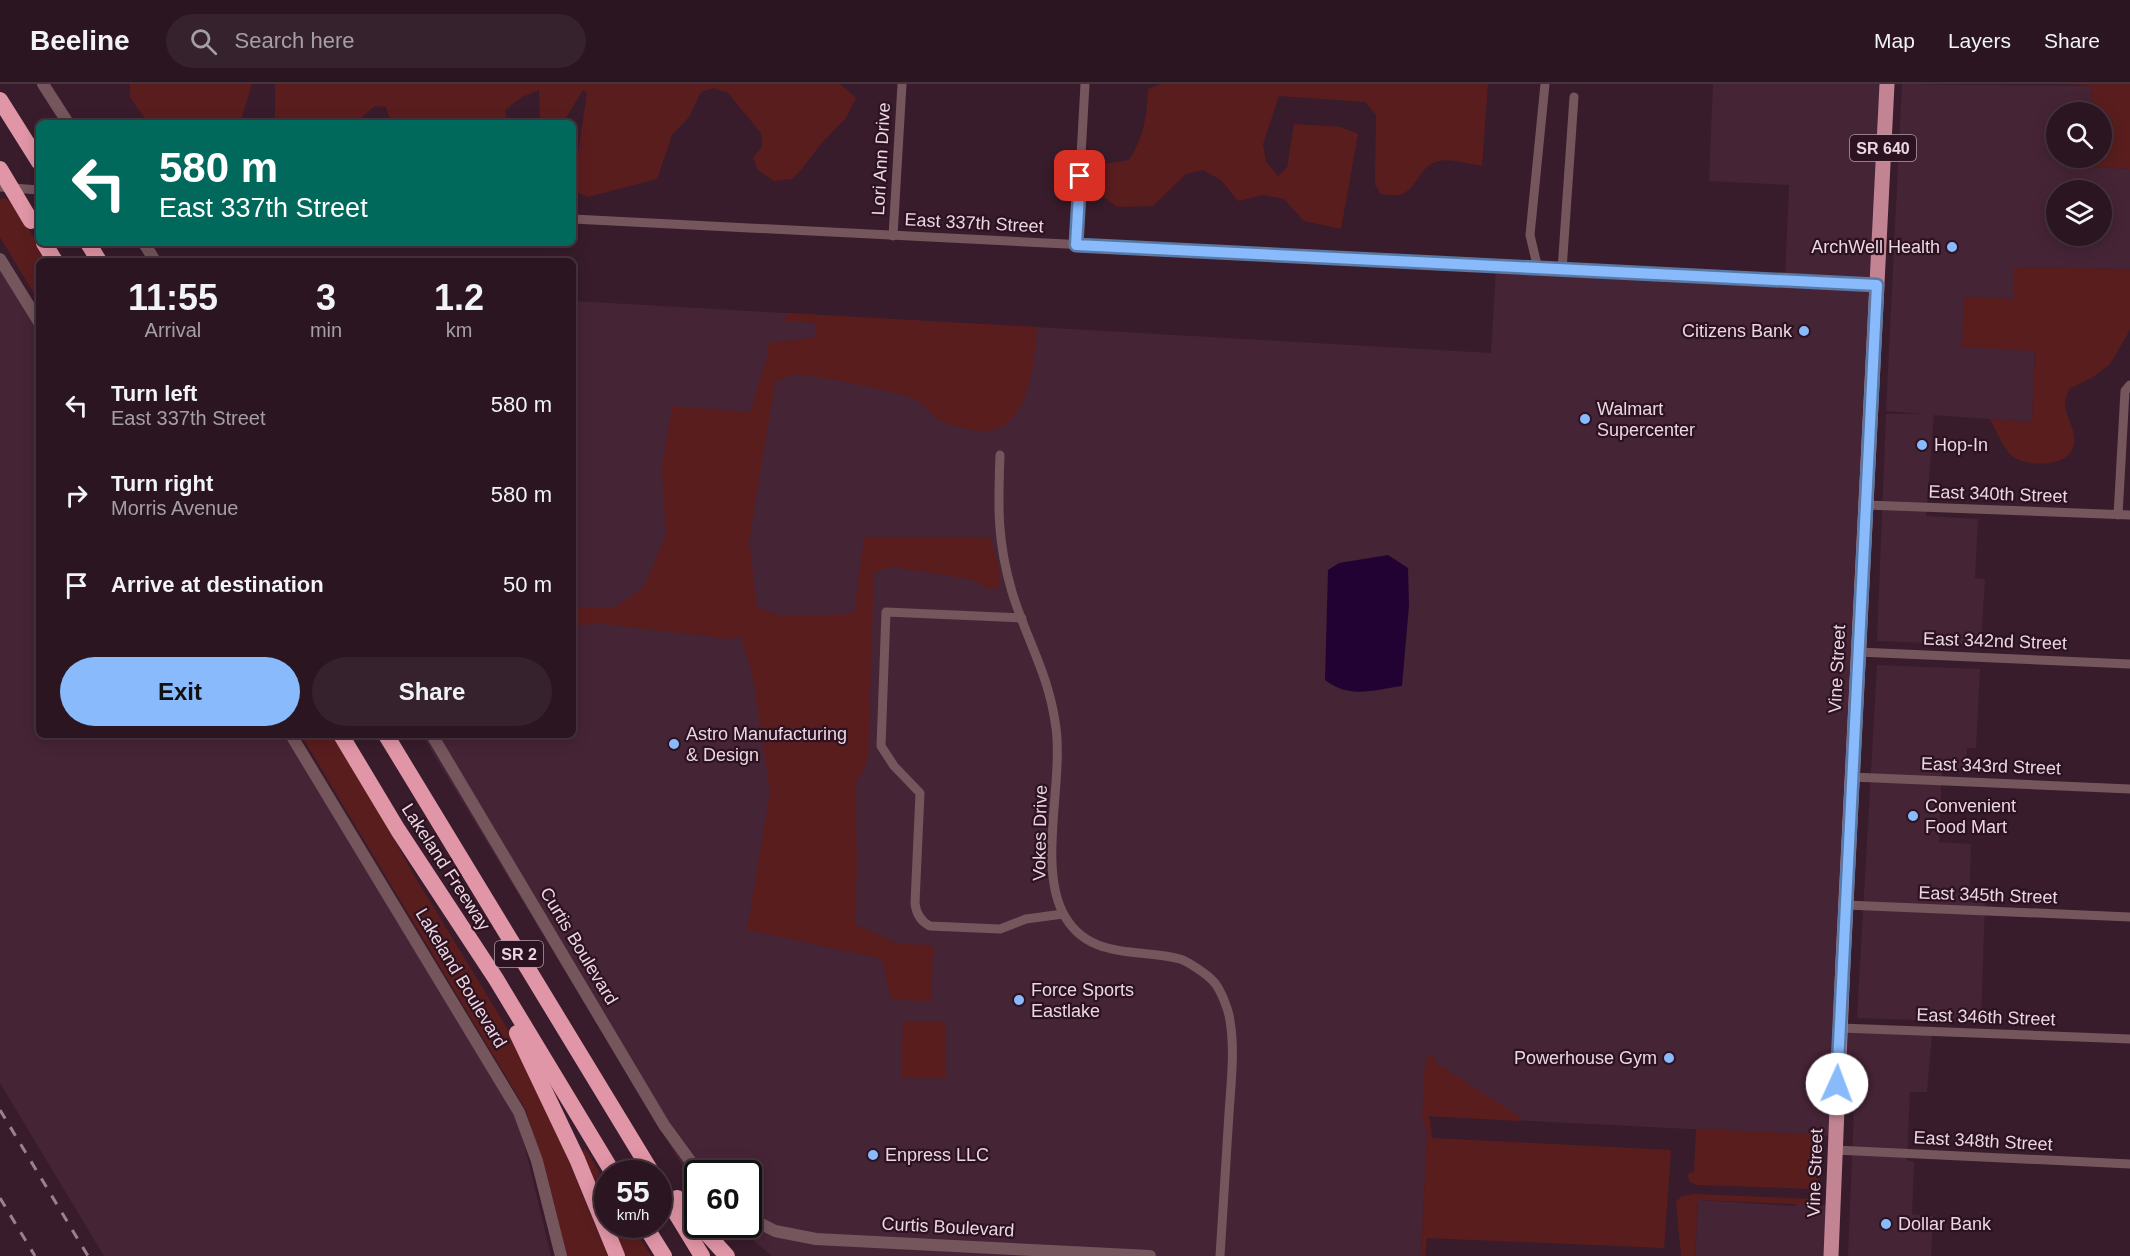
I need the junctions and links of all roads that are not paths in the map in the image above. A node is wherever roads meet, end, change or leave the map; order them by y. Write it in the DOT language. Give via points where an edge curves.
graph roads {
  1 [pos="43,84"];
  2 [pos="902,84"];
  3 [pos="1085,84"];
  4 [pos="1545,84"];
  5 [pos="1887,84"];
  6 [pos="1574,97"];
  7 [pos="0,100"];
  8 [pos="66,120"];
  9 [pos="35,156"];
  10 [pos="0,170"];
  11 [pos="0,187"];
  12 [pos="36,190"];
  13 [pos="576,219"];
  14 [pos="35,228"];
  15 [pos="893,236"];
  16 [pos="1076,245"];
  17 [pos="0,259"];
  18 [pos="1538,269"];
  19 [pos="1562,270"];
  20 [pos="1877,285"];
  21 [pos="36,317"];
  22 [pos="2130,385"];
  23 [pos="1000,455"];
  24 [pos="1866,505"];
  25 [pos="2118,515"];
  26 [pos="2130,515"];
  27 [pos="1022,618"];
  28 [pos="1858,652"];
  29 [pos="2130,664"];
  30 [pos="293,738"];
  31 [pos="343,738"];
  32 [pos="388,738"];
  33 [pos="434,738"];
  34 [pos="1852,777"];
  35 [pos="2130,789"];
  36 [pos="1846,905"];
  37 [pos="1063,914"];
  38 [pos="2130,917"];
  39 [pos="496,980"];
  40 [pos="1840,1028"];
  41 [pos="2130,1039"];
  42 [pos="1835,1150"];
  43 [pos="606,1160"];
  44 [pos="644,1160"];
  45 [pos="690,1160"];
  46 [pos="2130,1164"];
  47 [pos="672,1194"];
  48 [pos="672,1207"];
  49 [pos="684,1208"];
  50 [pos="762,1224"];
  51 [pos="653,1238"];
  52 [pos="711,1238"];
  53 [pos="561,1256"];
  54 [pos="617,1256"];
  55 [pos="664,1256"];
  56 [pos="702,1256"];
  57 [pos="727,1256"];
  58 [pos="1150,1256"];
  59 [pos="1220,1256"];
  60 [pos="1831,1256"];
  1 -- 8 [label="street"];
  2 -- 15 [label="street, Lori Ann Drive"];
  3 -- 16 [label="street"];
  4 -- 18 [label="street" via="1530,235"];
  5 -- 20 [label="main road, Vine Street / SR 640"];
  6 -- 19 [label="street"];
  7 -- 9 [label="highway"];
  10 -- 14 [label="highway, bridge"];
  11 -- 12 [label="street"];
  13 -- 15 [label="street, East 337th Street"];
  15 -- 16 [label="street, East 337th Street"];
  16 -- 18 [label="street, East 337th Street"];
  17 -- 21 [label="street"];
  18 -- 19 [label="street, East 337th Street"];
  19 -- 20 [label="street, East 337th Street"];
  20 -- 24 [label="main road, Vine Street / SR 640"];
  22 -- 25 [label="street" via="2125,391"];
  23 -- 27 [label="street, Vokes Drive" via="998,532 1008,579"];
  24 -- 25 [label="street, East 340th Street"];
  24 -- 28 [label="main road, Vine Street / SR 640"];
  25 -- 26 [label="street, East 340th Street"];
  27 -- 37 [label="street, Vokes Drive" via="1041,663 1056,730 1052,862"];
  27 -- 37 [label="street" via="886,612 881,746 920,793 915,903 923,922 930,926 1000,929 1026,919"];
  28 -- 29 [label="street, East 342nd Street"];
  28 -- 34 [label="main road, Vine Street / SR 640"];
  30 -- 53 [label="street, Lakeland Boulevard" via="519,1112 537,1161"];
  31 -- 39 [label="highway, Lakeland Freeway / SR 2"];
  32 -- 44 [label="highway, Lakeland Freeway / SR 2"];
  33 -- 45 [label="street, Curtis Boulevard" via="664,1125"];
  34 -- 35 [label="street, East 343rd Street"];
  34 -- 36 [label="main road, Vine Street / SR 640"];
  36 -- 38 [label="street, East 345th Street"];
  36 -- 40 [label="main road, Vine Street / SR 640"];
  37 -- 59 [label="street, Vokes Drive" via="1083,937 1118,952 1182,959 1215,983 1230,1019 1232,1066"];
  39 -- 43 [label="highway, Lakeland Freeway / SR 2"];
  39 -- 54 [label="highway" via="513,1026 573,1148"];
  40 -- 41 [label="street, East 346th Street"];
  40 -- 42 [label="main road, Vine Street / SR 640"];
  42 -- 46 [label="street, East 348th Street"];
  42 -- 60 [label="main road, Vine Street / SR 640"];
  47 -- 49 [label="highway, Lakeland Freeway"];
  48 -- 56 [label="highway"];
  50 -- 58 [label="street, Curtis Boulevard" via="775,1231 816,1239"];
  51 -- 55 [label="highway"];
  52 -- 57 [label="highway, Lakeland Freeway"];
}
